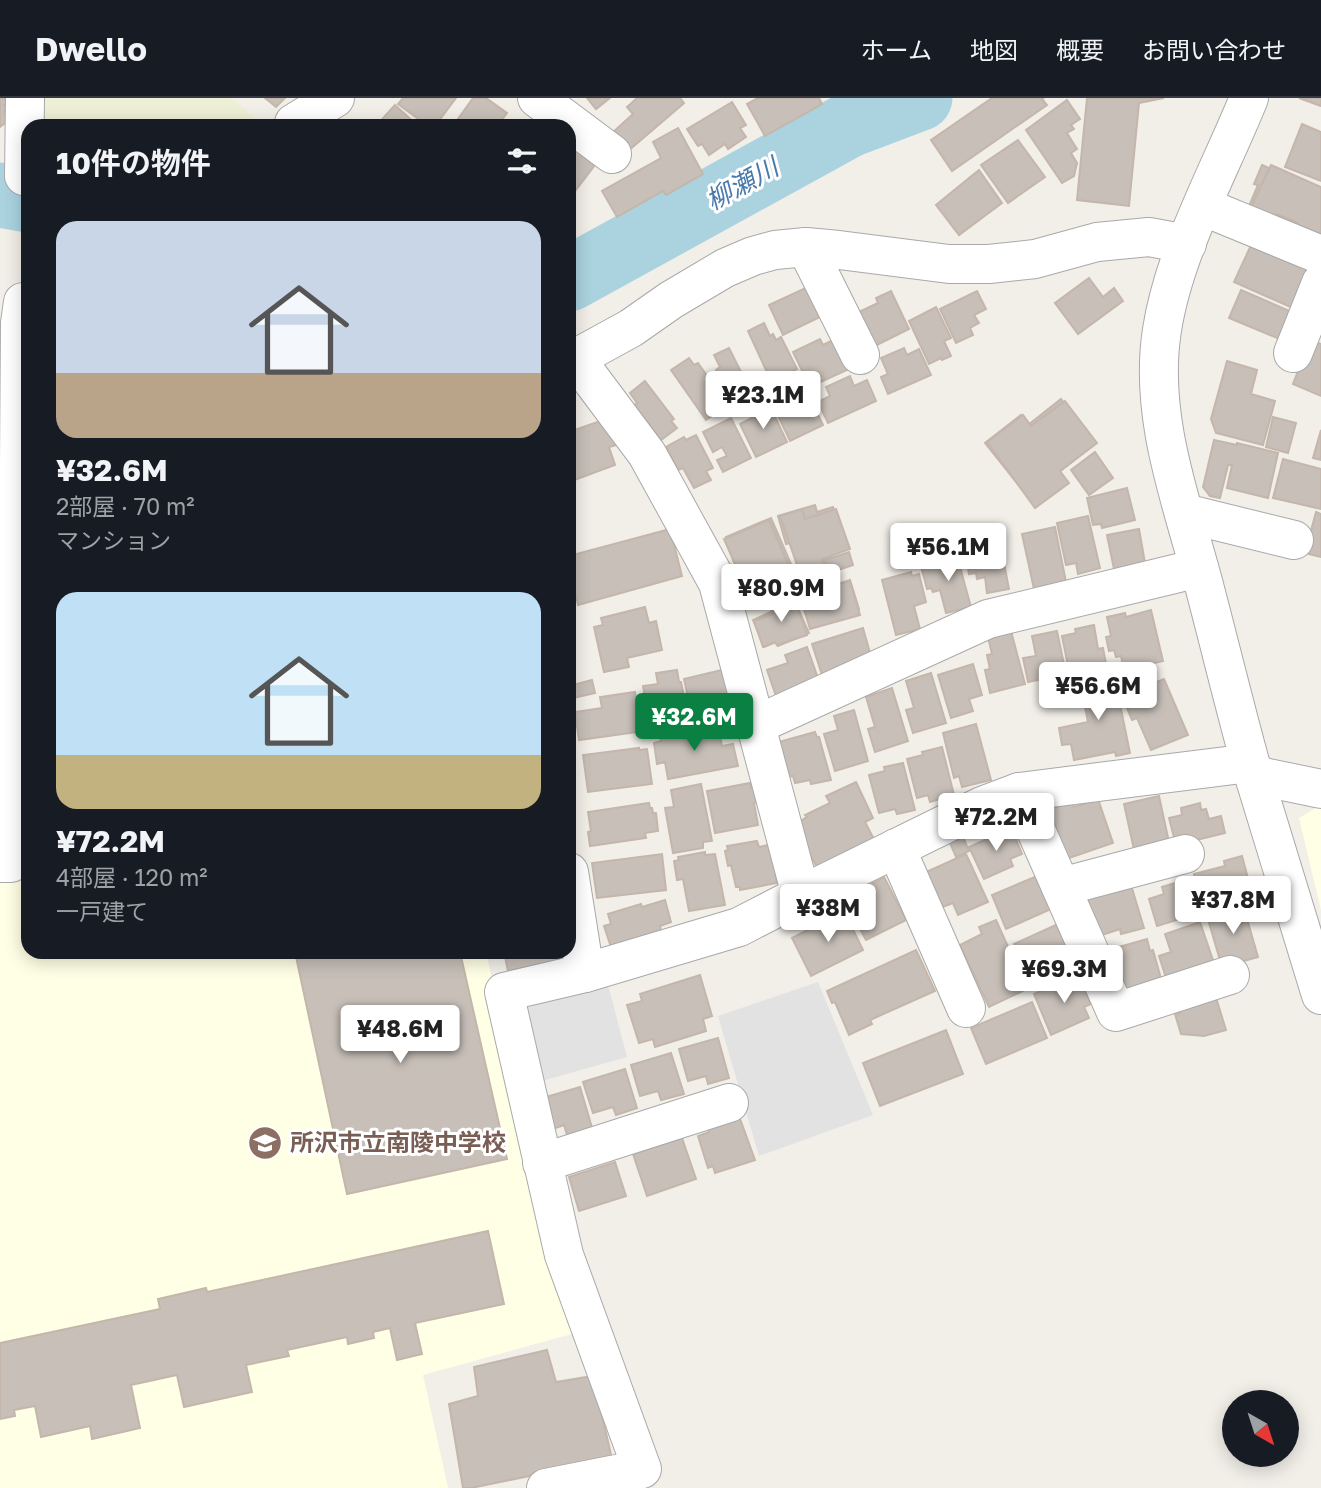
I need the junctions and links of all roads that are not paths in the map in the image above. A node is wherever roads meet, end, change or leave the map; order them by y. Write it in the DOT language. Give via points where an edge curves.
graph roads {
  1 [pos="25,98"];
  2 [pos="335,98"];
  3 [pos="537,98"];
  4 [pos="1248,98"];
  5 [pos="25,119"];
  6 [pos="303,119"];
  7 [pos="566,119"];
  8 [pos="576,127"];
  9 [pos="612,153"];
  10 [pos="1202,206"];
  11 [pos="1187,243"];
  12 [pos="806,247"];
  13 [pos="1321,255"];
  14 [pos="1321,283"];
  15 [pos="17,300"];
  16 [pos="1293,354"];
  17 [pos="860,355"];
  18 [pos="576,358"];
  19 [pos="576,365"];
  20 [pos="10,391"];
  21 [pos="1184,513"];
  22 [pos="1294,540"];
  23 [pos="1199,568"];
  24 [pos="756,725"];
  25 [pos="1252,769"];
  26 [pos="1321,789"];
  27 [pos="1019,792"];
  28 [pos="896,848"];
  29 [pos="1185,854"];
  30 [pos="0,863"];
  31 [pos="1061,887"];
  32 [pos="801,895"];
  33 [pos="576,916"];
  34 [pos="585,973"];
  35 [pos="1230,975"];
  36 [pos="1321,995"];
  37 [pos="965,1008"];
  38 [pos="729,1103"];
  39 [pos="542,1163"];
  40 [pos="646,1478"];
  41 [pos="546,1488"];
  1 -- 5 [label="street"];
  2 -- 6 [label="street"];
  3 -- 7 [label="street"];
  4 -- 10 [label="street"];
  8 -- 9 [label="street"];
  10 -- 11 [label="street"];
  10 -- 13 [label="street"];
  11 -- 12 [label="street" via="1149,237 1097,242 1035,259 989,264 949,264"];
  11 -- 21 [label="street" via="1168,302 1159,355 1162,419"];
  12 -- 17 [label="street"];
  12 -- 18 [label="street" via="775,250 725,268"];
  14 -- 16 [label="street"];
  15 -- 20 [label="street" via="20,323"];
  19 -- 24 [label="street" via="647,454 718,583"];
  20 -- 30 [label="street" via="18,601 12,863"];
  21 -- 22 [label="street"];
  21 -- 23 [label="street"];
  23 -- 24 [label="street" via="988,619"];
  23 -- 25 [label="street"];
  24 -- 32 [label="street"];
  25 -- 26 [label="street"];
  25 -- 27 [label="street"];
  25 -- 36 [label="street"];
  27 -- 28 [label="street"];
  27 -- 31 [label="street"];
  28 -- 32 [label="street"];
  28 -- 37 [label="street"];
  29 -- 31 [label="street"];
  31 -- 35 [label="street" via="1116,1012"];
  32 -- 34 [label="street" via="739,927"];
  33 -- 34 [label="street"];
  34 -- 39 [label="street" via="503,992"];
  38 -- 39 [label="street"];
  39 -- 40 [label="street" via="564,1255"];
  40 -- 41 [label="street"];
}
